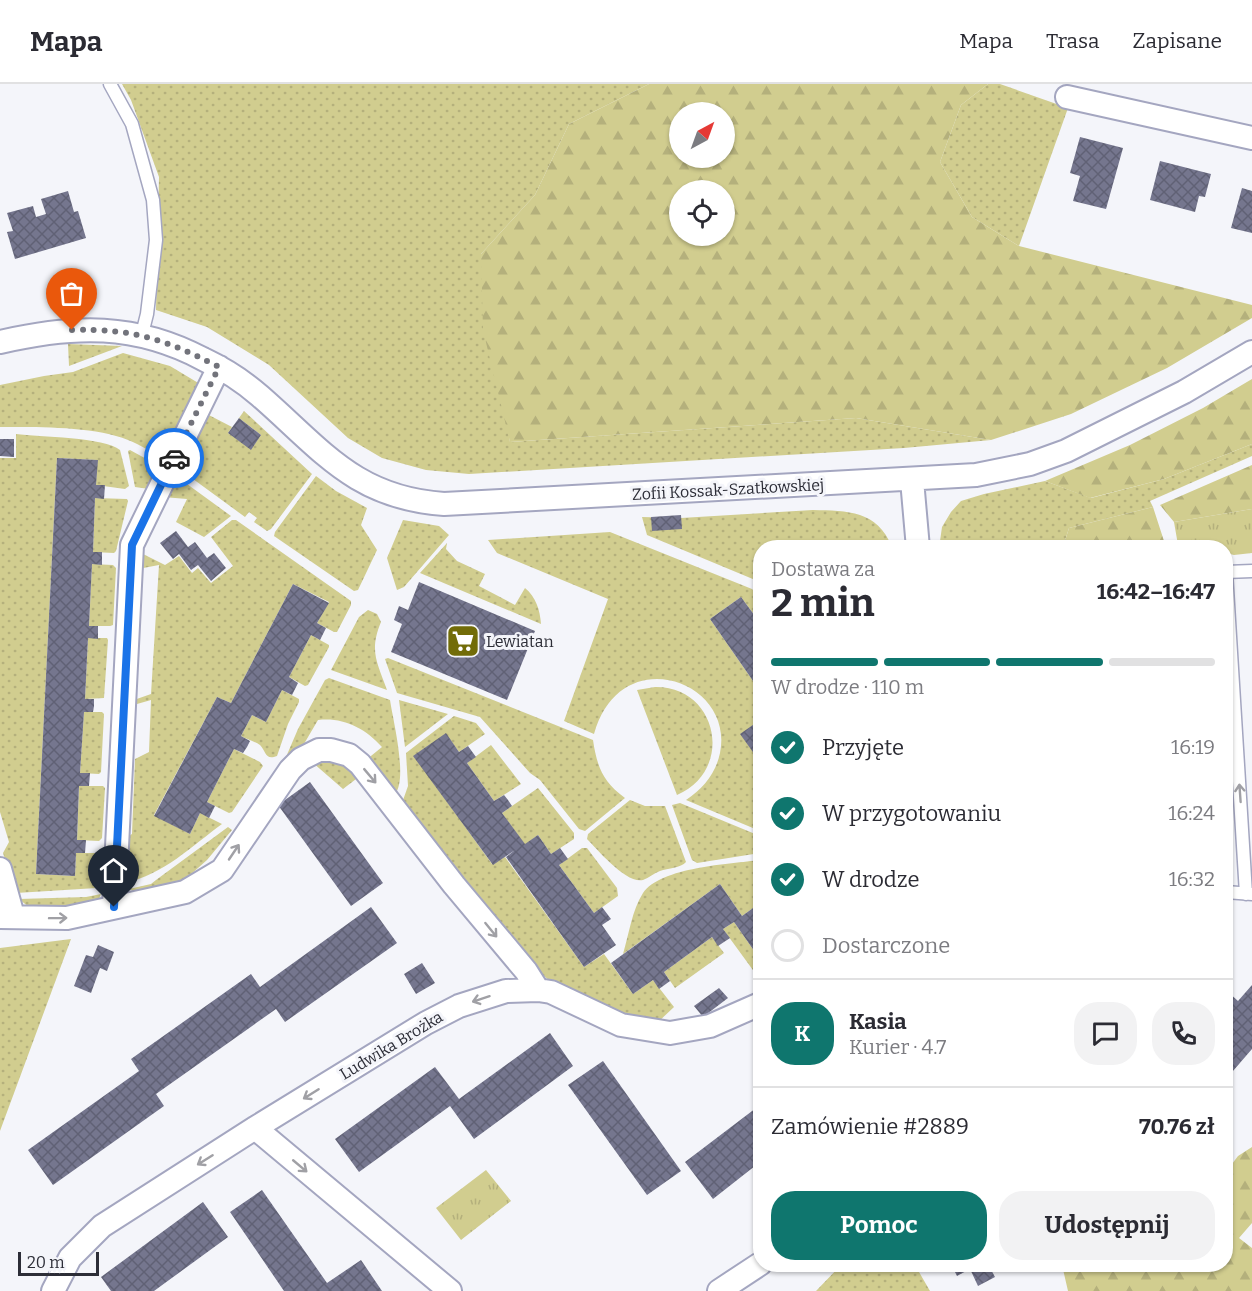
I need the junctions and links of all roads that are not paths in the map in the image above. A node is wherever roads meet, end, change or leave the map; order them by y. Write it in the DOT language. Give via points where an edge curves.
graph roads {
  1 [pos="110,84"];
  2 [pos="1067,97"];
  3 [pos="1252,138"];
  4 [pos="142,334"];
  5 [pos="0,342"];
  6 [pos="1252,352"];
  7 [pos="219,367"];
  8 [pos="912,480"];
  9 [pos="917,540"];
  10 [pos="1252,571"];
  11 [pos="1233,572"];
  12 [pos="1233,670"];
  13 [pos="0,868"];
  14 [pos="1233,893"];
  15 [pos="1249,894"];
  16 [pos="114,907"];
  17 [pos="6,916"];
  18 [pos="538,990"];
  19 [pos="753,1007"];
  20 [pos="255,1128"];
  21 [pos="753,1269"];
  22 [pos="53,1291"];
  23 [pos="450,1291"];
  24 [pos="719,1291"];
  1 -- 4 [label="lane" via="132,124 153,200 156,240"];
  2 -- 3 [label="street"];
  4 -- 5 [label="street, Zofii Kossak-Szatkowskiej" via="72,330"];
  4 -- 7 [label="street, Zofii Kossak-Szatkowskiej"];
  6 -- 8 [label="street, Zofii Kossak-Szatkowskiej" via="1184,392 1066,451 1030,464 976,475"];
  7 -- 8 [label="street, Zofii Kossak-Szatkowskiej" via="258,394 338,467 375,487 424,502 462,504"];
  7 -- 16 [label="street" via="132,545"];
  8 -- 9 [label="street"];
  10 -- 11 [label="lane"];
  15 -- 12 [label="lane, one-way"];
  13 -- 17 [label="street"];
  14 -- 15 [label="lane"];
  17 -- 16 [label="street, one-way" via="67,918"];
  16 -- 18 [label="street, one-way" via="185,892 222,870 290,770 319,750 340,751 360,764"];
  18 -- 19 [label="street, Ludwika Brożka" via="551,992 621,1025 670,1033 710,1026"];
  18 -- 20 [label="street, Ludwika Brożka, one-way" via="506,991 459,1006"];
  20 -- 22 [label="street, Ludwika Brożka, one-way" via="102,1226 70,1258"];
  20 -- 23 [label="street, one-way"];
  21 -- 24 [label="street"];
}
